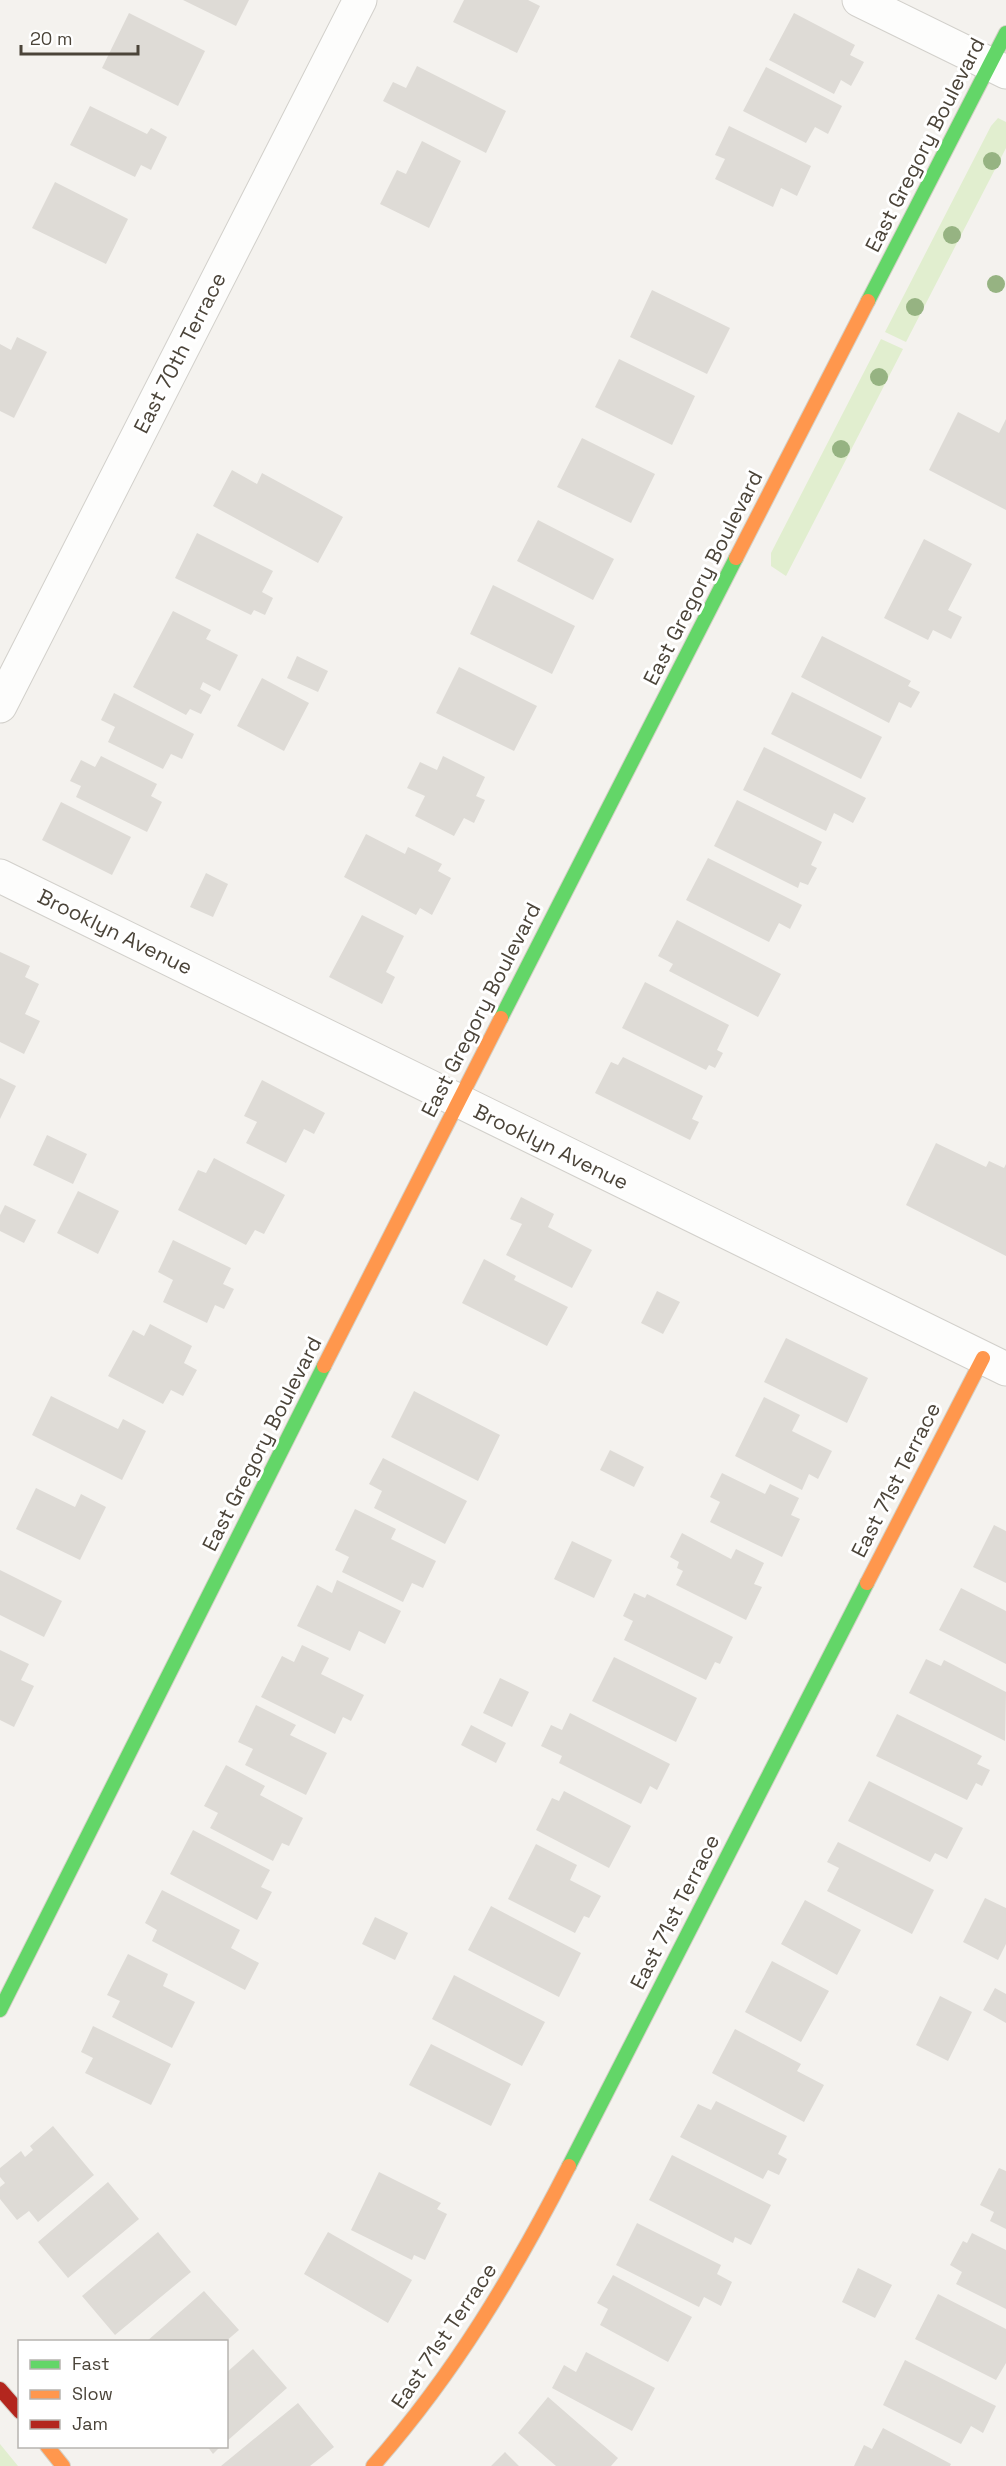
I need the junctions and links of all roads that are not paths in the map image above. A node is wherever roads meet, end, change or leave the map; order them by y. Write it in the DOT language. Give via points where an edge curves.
graph roads {
  1 [pos="360,0"];
  2 [pos="859,0"];
  3 [pos="1006,33"];
  4 [pos="998,68"];
  5 [pos="0,706"];
  6 [pos="0,876"];
  7 [pos="458,1101"];
  8 [pos="994,1364"];
  9 [pos="0,2010"];
  10 [pos="0,2388"];
  11 [pos="18,2410"];
  12 [pos="49,2448"];
  13 [pos="63,2466"];
  14 [pos="373,2466"];
  1 -- 5 [label="street, East 70th Terrace"];
  2 -- 4 [label="street"];
  3 -- 4 [label="main road, East Gregory Boulevard"];
  4 -- 7 [label="main road, East Gregory Boulevard"];
  6 -- 7 [label="street, Brooklyn Avenue"];
  7 -- 8 [label="street, Brooklyn Avenue"];
  7 -- 9 [label="main road, East Gregory Boulevard"];
  8 -- 14 [label="main road, East 71st Terrace" via="525,2251 461,2355 407,2429"];
  10 -- 11 [label="main road"];
  12 -- 13 [label="main road"];
}
